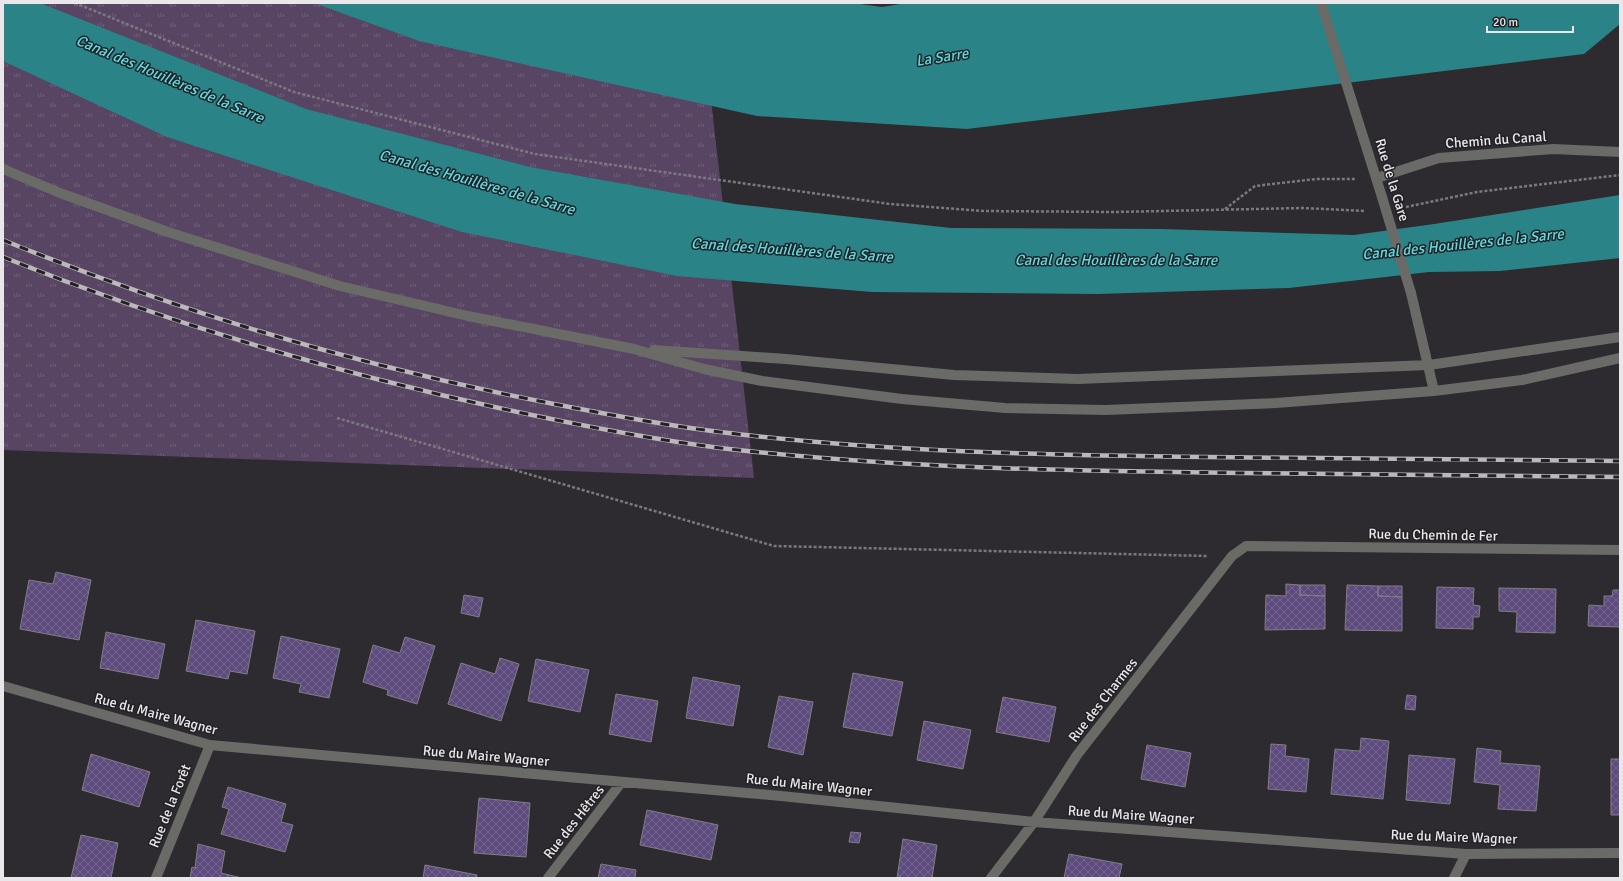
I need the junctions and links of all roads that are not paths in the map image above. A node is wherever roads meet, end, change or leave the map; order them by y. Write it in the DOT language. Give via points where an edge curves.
graph roads {
  1 [pos="1321,3"];
  2 [pos="1620,152"];
  3 [pos="3,169"];
  4 [pos="1377,178"];
  5 [pos="1620,337"];
  6 [pos="634,349"];
  7 [pos="1620,358"];
  8 [pos="1429,365"];
  9 [pos="1434,391"];
  10 [pos="1246,546"];
  11 [pos="1620,550"];
  12 [pos="3,686"];
  13 [pos="210,745"];
  14 [pos="621,783"];
  15 [pos="1034,822"];
  16 [pos="1620,853"];
  17 [pos="1466,854"];
  18 [pos="156,878"];
  19 [pos="548,878"];
  20 [pos="991,878"];
  21 [pos="1454,878"];
  1 -- 4 [label="street, Rue de la Gare"];
  2 -- 4 [label="street, Chemin du Canal" via="1552,149 1439,158"];
  3 -- 6 [label="street" via="60,193 171,233 340,286 468,316"];
  4 -- 8 [label="street, Rue de la Gare, bridge"];
  5 -- 8 [label="street"];
  6 -- 8 [label="street" via="786,359 954,375 1078,379"];
  6 -- 9 [label="street" via="704,370 762,381 902,399 1005,408 1106,410"];
  7 -- 9 [label="street" via="1522,380"];
  8 -- 9 [label="street, Rue de la Gare"];
  10 -- 11 [label="street, Rue du Chemin de Fer"];
  10 -- 15 [label="street, Rue des Charmes" via="1232,556 1077,755"];
  12 -- 13 [label="street, Rue du Maire Wagner"];
  13 -- 14 [label="street, Rue du Maire Wagner"];
  13 -- 18 [label="street, Rue de la Forêt"];
  14 -- 15 [label="street, Rue du Maire Wagner" via="781,796"];
  14 -- 19 [label="street, Rue des Hêtres"];
  15 -- 17 [label="street, Rue du Maire Wagner"];
  15 -- 20 [label="street, Rue des Charmes"];
  16 -- 17 [label="street, Rue du Maire Wagner"];
  17 -- 21 [label="street"];
}
